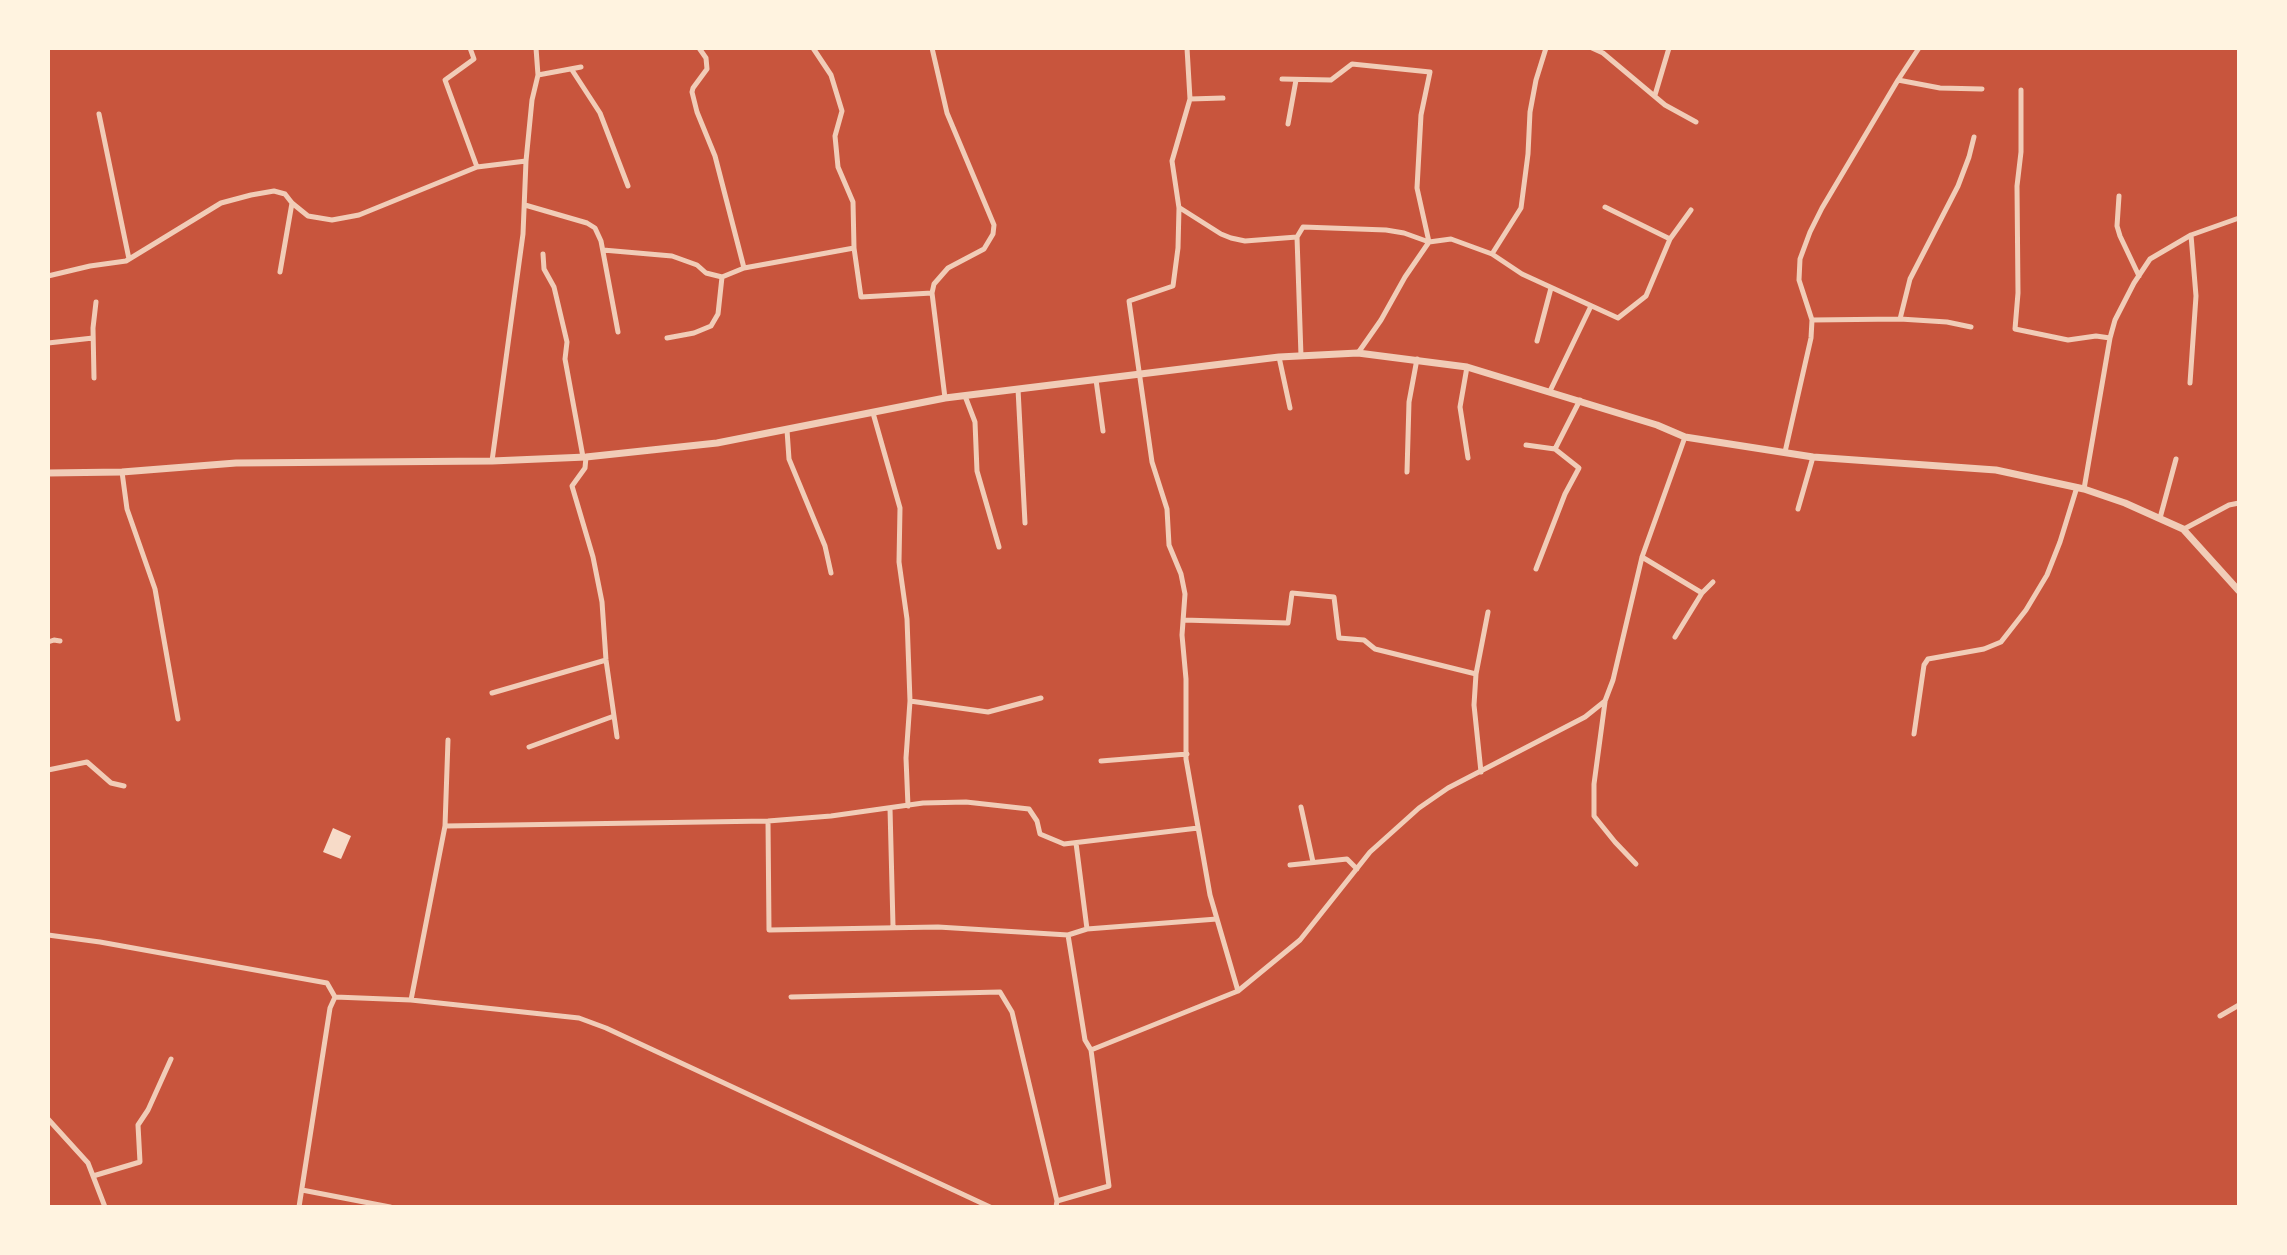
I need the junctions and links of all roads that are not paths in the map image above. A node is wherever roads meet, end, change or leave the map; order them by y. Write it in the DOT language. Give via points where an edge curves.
graph roads {
  1 [pos="470,48"];
  2 [pos="536,48"];
  3 [pos="699,48"];
  4 [pos="813,48"];
  5 [pos="932,48"];
  6 [pos="1187,48"];
  7 [pos="1546,48"];
  8 [pos="1592,48"];
  9 [pos="1669,48"];
  10 [pos="1919,48"];
  11 [pos="1604,51"];
  12 [pos="581,67"];
  13 [pos="572,70"];
  14 [pos="538,75"];
  15 [pos="1282,79"];
  16 [pos="1296,80"];
  17 [pos="1898,80"];
  18 [pos="1982,89"];
  19 [pos="2021,90"];
  20 [pos="1655,95"];
  21 [pos="1223,98"];
  22 [pos="1190,99"];
  23 [pos="99,114"];
  24 [pos="1696,122"];
  25 [pos="1288,124"];
  26 [pos="1974,137"];
  27 [pos="526,161"];
  28 [pos="477,167"];
  29 [pos="628,186"];
  30 [pos="2119,196"];
  31 [pos="292,203"];
  32 [pos="525,205"];
  33 [pos="1605,207"];
  34 [pos="1179,208"];
  35 [pos="1691,210"];
  36 [pos="2239,218"];
  37 [pos="2191,235"];
  38 [pos="1297,237"];
  39 [pos="1670,239"];
  40 [pos="1429,242"];
  41 [pos="854,248"];
  42 [pos="603,250"];
  43 [pos="543,254"];
  44 [pos="1492,254"];
  45 [pos="129,259"];
  46 [pos="744,268"];
  47 [pos="280,272"];
  48 [pos="48,276"];
  49 [pos="2139,276"];
  50 [pos="722,277"];
  51 [pos="1551,287"];
  52 [pos="932,293"];
  53 [pos="96,302"];
  54 [pos="1591,306"];
  55 [pos="1900,319"];
  56 [pos="1812,320"];
  57 [pos="1971,327"];
  58 [pos="618,332"];
  59 [pos="93,338"];
  60 [pos="667,338"];
  61 [pos="2110,338"];
  62 [pos="1537,341"];
  63 [pos="48,343"];
  64 [pos="1358,353"];
  65 [pos="1279,357"];
  66 [pos="1301,357"];
  67 [pos="1417,359"];
  68 [pos="1467,367"];
  69 [pos="1138,375"];
  70 [pos="94,378"];
  71 [pos="1096,380"];
  72 [pos="2190,383"];
  73 [pos="1018,389"];
  74 [pos="1550,391"];
  75 [pos="965,396"];
  76 [pos="945,398"];
  77 [pos="1580,400"];
  78 [pos="1290,408"];
  79 [pos="873,413"];
  80 [pos="787,430"];
  81 [pos="1103,431"];
  82 [pos="1685,437"];
  83 [pos="1526,445"];
  84 [pos="1555,449"];
  85 [pos="1785,452"];
  86 [pos="584,457"];
  87 [pos="1813,457"];
  88 [pos="1468,458"];
  89 [pos="2176,459"];
  90 [pos="492,461"];
  91 [pos="122,472"];
  92 [pos="1407,472"];
  93 [pos="48,473"];
  94 [pos="2080,488"];
  95 [pos="2239,503"];
  96 [pos="1798,509"];
  97 [pos="2160,518"];
  98 [pos="1025,523"];
  99 [pos="2183,529"];
  100 [pos="999,547"];
  101 [pos="1642,557"];
  102 [pos="1536,569"];
  103 [pos="831,573"];
  104 [pos="1713,582"];
  105 [pos="2239,591"];
  106 [pos="1702,593"];
  107 [pos="1488,612"];
  108 [pos="1183,620"];
  109 [pos="1675,637"];
  110 [pos="60,641"];
  111 [pos="48,642"];
  112 [pos="606,660"];
  113 [pos="1476,674"];
  114 [pos="492,693"];
  115 [pos="1041,698"];
  116 [pos="910,701"];
  117 [pos="1605,701"];
  118 [pos="614,716"];
  119 [pos="178,719"];
  120 [pos="1914,734"];
  121 [pos="617,737"];
  122 [pos="448,740"];
  123 [pos="529,747"];
  124 [pos="1187,754"];
  125 [pos="1101,761"];
  126 [pos="48,770"];
  127 [pos="1481,772"];
  128 [pos="124,786"];
  129 [pos="908,806"];
  130 [pos="1301,807"];
  131 [pos="890,808"];
  132 [pos="768,821"];
  133 [pos="445,826"];
  134 [pos="1198,828"];
  135 [pos="1076,843"];
  136 [pos="1313,862"];
  137 [pos="1636,864"];
  138 [pos="1290,865"];
  139 [pos="1357,869"];
  140 [pos="1217,919"];
  141 [pos="893,926"];
  142 [pos="1087,929"];
  143 [pos="48,935"];
  144 [pos="1068,935"];
  145 [pos="1238,991"];
  146 [pos="335,997"];
  147 [pos="791,997"];
  148 [pos="411,1000"];
  149 [pos="2239,1005"];
  150 [pos="2220,1016"];
  151 [pos="1091,1050"];
  152 [pos="171,1059"];
  153 [pos="48,1119"];
  154 [pos="93,1176"];
  155 [pos="302,1190"];
  156 [pos="1056,1204"];
  157 [pos="105,1207"];
  158 [pos="299,1207"];
  159 [pos="390,1207"];
  160 [pos="990,1207"];
  1 -- 28 [label="street" via="474,59 445,80"];
  2 -- 14 [label="street"];
  3 -- 46 [label="street" via="708,64 693,88 694,102 715,156"];
  4 -- 41 [label="street" via="831,75 842,111 835,136 838,167 853,202"];
  5 -- 52 [label="street" via="947,113 994,225 984,249 948,268"];
  6 -- 22 [label="street"];
  7 -- 44 [label="street" via="1530,112 1521,208"];
  8 -- 11 [label="street"];
  9 -- 20 [label="street"];
  10 -- 17 [label="street"];
  11 -- 20 [label="street"];
  12 -- 13 [label="street"];
  13 -- 14 [label="street"];
  13 -- 29 [label="street" via="600,113"];
  14 -- 27 [label="street"];
  15 -- 16 [label="street"];
  16 -- 25 [label="street"];
  16 -- 40 [label="street" via="1331,80 1352,64 1430,72 1421,115 1417,188"];
  17 -- 18 [label="street"];
  17 -- 56 [label="street" via="1810,232 1800,259 1799,280"];
  19 -- 61 [label="street" via="2015,329 2068,340"];
  20 -- 24 [label="street"];
  21 -- 22 [label="street"];
  22 -- 34 [label="street" via="1172,161"];
  23 -- 45 [label="street"];
  26 -- 55 [label="street" via="1958,186 1910,279"];
  27 -- 28 [label="street"];
  27 -- 32 [label="street"];
  28 -- 31 [label="street" via="346,218 308,216"];
  30 -- 49 [label="street" via="2117,226"];
  31 -- 45 [label="street" via="274,191 221,203"];
  31 -- 47 [label="street"];
  32 -- 42 [label="street" via="587,223 595,228"];
  32 -- 90 [label="street"];
  33 -- 39 [label="street"];
  34 -- 38 [label="street" via="1231,238"];
  34 -- 69 [label="street" via="1173,286 1129,301"];
  35 -- 39 [label="street"];
  36 -- 37 [label="street"];
  37 -- 49 [label="street" via="2150,259"];
  37 -- 72 [label="street" via="2196,296"];
  38 -- 40 [label="street" via="1303,227 1318,227 1386,230"];
  38 -- 66 [label="street"];
  39 -- 54 [label="street" via="1646,296 1618,318"];
  40 -- 44 [label="street" via="1451,239"];
  40 -- 64 [label="street"];
  41 -- 46 [label="street"];
  41 -- 52 [label="street" via="861,297"];
  42 -- 50 [label="street" via="672,256"];
  42 -- 58 [label="street"];
  43 -- 86 [label="street" via="567,342 565,359"];
  44 -- 51 [label="street"];
  45 -- 48 [label="street"];
  46 -- 50 [label="street"];
  49 -- 61 [label="street"];
  50 -- 60 [label="street" via="718,314 711,326"];
  51 -- 54 [label="street"];
  51 -- 62 [label="street"];
  52 -- 76 [label="street"];
  53 -- 59 [label="street"];
  54 -- 74 [label="street"];
  55 -- 56 [label="street"];
  55 -- 57 [label="street"];
  56 -- 85 [label="street"];
  59 -- 63 [label="street"];
  59 -- 70 [label="street"];
  61 -- 94 [label="street"];
  64 -- 66 [label="street"];
  64 -- 67 [label="street"];
  65 -- 66 [label="street"];
  65 -- 69 [label="street"];
  65 -- 78 [label="street"];
  67 -- 68 [label="street"];
  67 -- 92 [label="street" via="1409,402"];
  68 -- 74 [label="street"];
  68 -- 88 [label="street" via="1460,407"];
  69 -- 71 [label="street"];
  69 -- 108 [label="street" via="1152,462 1167,509 1169,545 1185,594"];
  71 -- 73 [label="street"];
  71 -- 81 [label="street"];
  73 -- 75 [label="street"];
  73 -- 98 [label="street"];
  74 -- 77 [label="street"];
  75 -- 76 [label="street"];
  75 -- 100 [label="street" via="975,422 977,471"];
  76 -- 79 [label="street"];
  77 -- 82 [label="street"];
  77 -- 84 [label="street"];
  79 -- 80 [label="street"];
  79 -- 116 [label="street" via="900,508"];
  80 -- 86 [label="street"];
  80 -- 103 [label="street" via="789,459"];
  82 -- 85 [label="street"];
  82 -- 101 [label="street"];
  83 -- 84 [label="street"];
  84 -- 102 [label="street" via="1579,468"];
  85 -- 87 [label="street"];
  86 -- 90 [label="street"];
  86 -- 112 [label="street" via="585,468 572,486 602,602"];
  87 -- 94 [label="street" via="1996,470"];
  87 -- 96 [label="street"];
  89 -- 97 [label="street"];
  90 -- 91 [label="street" via="236,463"];
  91 -- 93 [label="street"];
  91 -- 119 [label="street" via="127,509 155,589"];
  94 -- 97 [label="street"];
  94 -- 120 [label="street" via="2047,575 2001,642 1928,659"];
  95 -- 99 [label="street"];
  97 -- 99 [label="street"];
  99 -- 105 [label="street"];
  101 -- 106 [label="street"];
  101 -- 117 [label="street"];
  104 -- 106 [label="street"];
  106 -- 109 [label="street"];
  107 -- 113 [label="street"];
  108 -- 113 [label="street" via="1288,623 1292,593 1334,597 1339,638 1364,640 1375,649"];
  108 -- 124 [label="street"];
  110 -- 111 [label="street"];
  112 -- 114 [label="street"];
  112 -- 118 [label="street"];
  113 -- 127 [label="street"];
  115 -- 116 [label="street" via="988,712"];
  116 -- 129 [label="street"];
  117 -- 127 [label="street"];
  117 -- 137 [label="street" via="1594,816"];
  118 -- 121 [label="street"];
  118 -- 123 [label="street"];
  122 -- 133 [label="street"];
  124 -- 125 [label="street"];
  124 -- 134 [label="street"];
  126 -- 128 [label="street" via="87,762 111,783"];
  127 -- 139 [label="street" via="1419,808"];
  129 -- 131 [label="street"];
  129 -- 135 [label="street" via="966,802 1029,809 1040,834"];
  130 -- 136 [label="street"];
  131 -- 132 [label="street"];
  131 -- 141 [label="street"];
  132 -- 133 [label="street"];
  132 -- 141 [label="street" via="769,930"];
  133 -- 148 [label="street"];
  134 -- 135 [label="street"];
  134 -- 140 [label="street"];
  135 -- 142 [label="street"];
  136 -- 138 [label="street"];
  136 -- 139 [label="street" via="1347,859"];
  139 -- 145 [label="street" via="1300,940"];
  140 -- 142 [label="street"];
  140 -- 145 [label="street"];
  141 -- 144 [label="street"];
  142 -- 144 [label="street"];
  143 -- 146 [label="street" via="312,979 327,983"];
  144 -- 151 [label="street"];
  145 -- 151 [label="street"];
  146 -- 148 [label="street"];
  146 -- 155 [label="street"];
  147 -- 156 [label="street" via="1000,992 1012,1012"];
  148 -- 160 [label="street" via="579,1018"];
  149 -- 150 [label="street"];
  151 -- 156 [label="street" via="1109,1186"];
  152 -- 154 [label="street" via="138,1125 140,1162"];
  153 -- 154 [label="street" via="88,1163"];
  154 -- 157 [label="street"];
  155 -- 158 [label="street"];
  155 -- 159 [label="street"];
}
